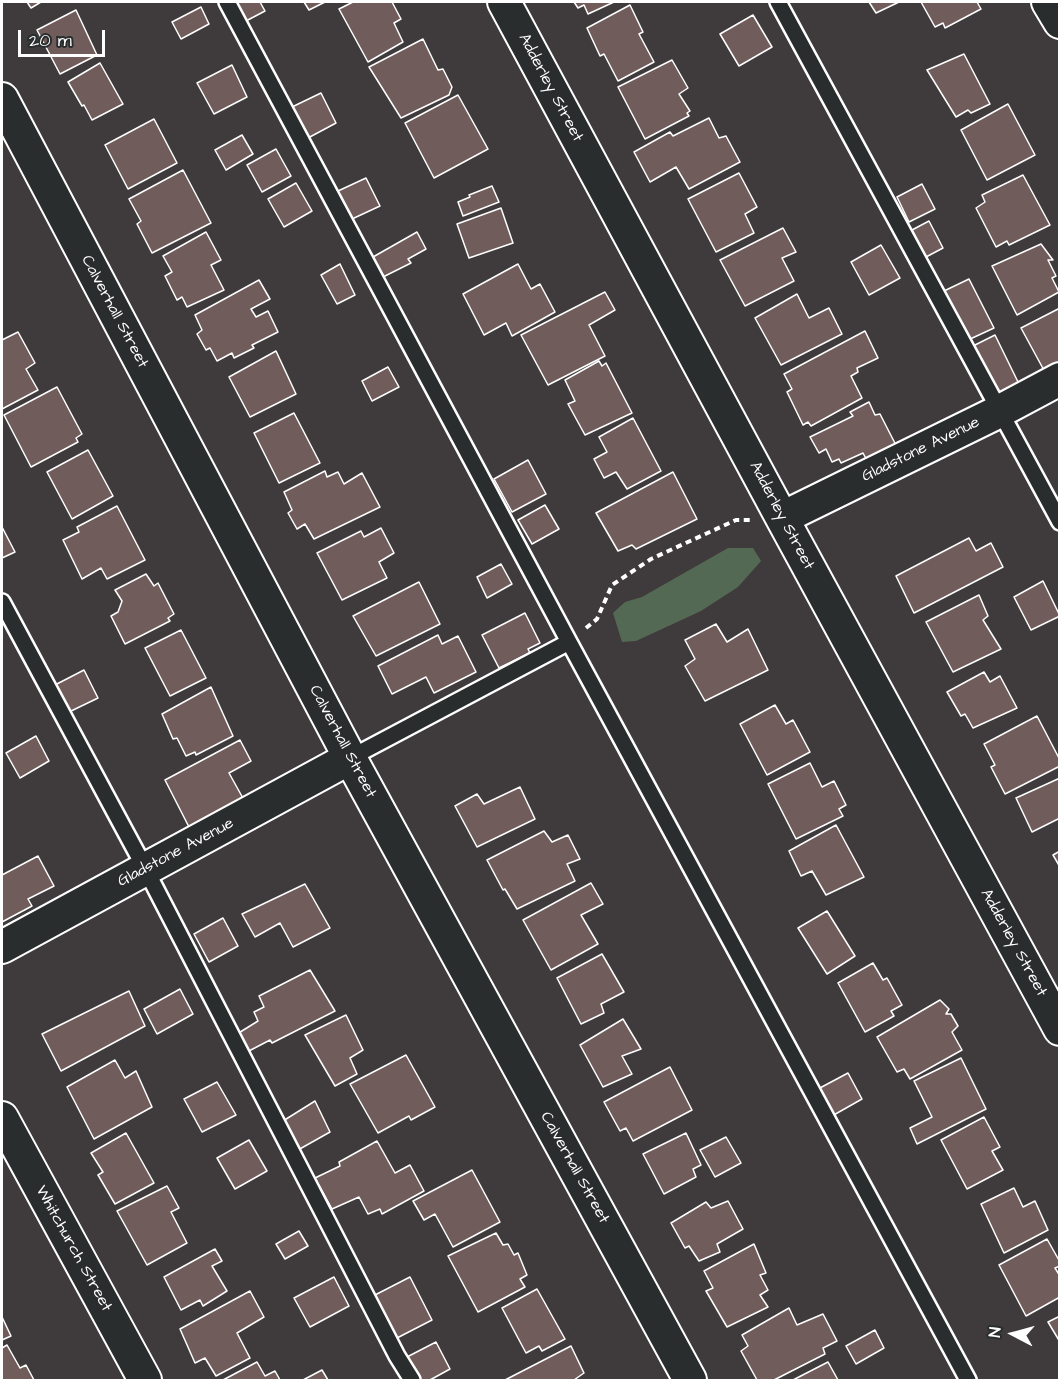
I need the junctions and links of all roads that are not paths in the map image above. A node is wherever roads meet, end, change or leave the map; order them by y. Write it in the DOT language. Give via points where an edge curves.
graph roads {
  1 [pos="227,2"];
  2 [pos="504,2"];
  3 [pos="778,2"];
  4 [pos="1048,2"];
  5 [pos="1059,22"];
  6 [pos="2,99"];
  7 [pos="1059,379"];
  8 [pos="998,412"];
  9 [pos="782,518"];
  10 [pos="1059,522"];
  11 [pos="2,602"];
  12 [pos="569,642"];
  13 [pos="350,758"];
  14 [pos="146,870"];
  15 [pos="2,946"];
  16 [pos="1059,1029"];
  17 [pos="2,1118"];
  18 [pos="145,1380"];
  19 [pos="412,1380"];
  20 [pos="690,1380"];
  21 [pos="968,1380"];
  1 -- 12 [label="lane"];
  2 -- 9 [label="street, Adderley Street"];
  3 -- 8 [label="lane"];
  4 -- 5 [label="street"];
  6 -- 13 [label="street, Calverhall Street"];
  7 -- 8 [label="street, Gladstone Avenue"];
  8 -- 9 [label="street, Gladstone Avenue"];
  8 -- 10 [label="lane"];
  9 -- 16 [label="street, Adderley Street"];
  11 -- 14 [label="lane"];
  12 -- 13 [label="lane"];
  12 -- 21 [label="lane"];
  13 -- 14 [label="street, Gladstone Avenue"];
  13 -- 20 [label="street, Calverhall Street"];
  14 -- 15 [label="street, Gladstone Avenue"];
  14 -- 19 [label="lane"];
  17 -- 18 [label="street, Whitchurch Street"];
}
